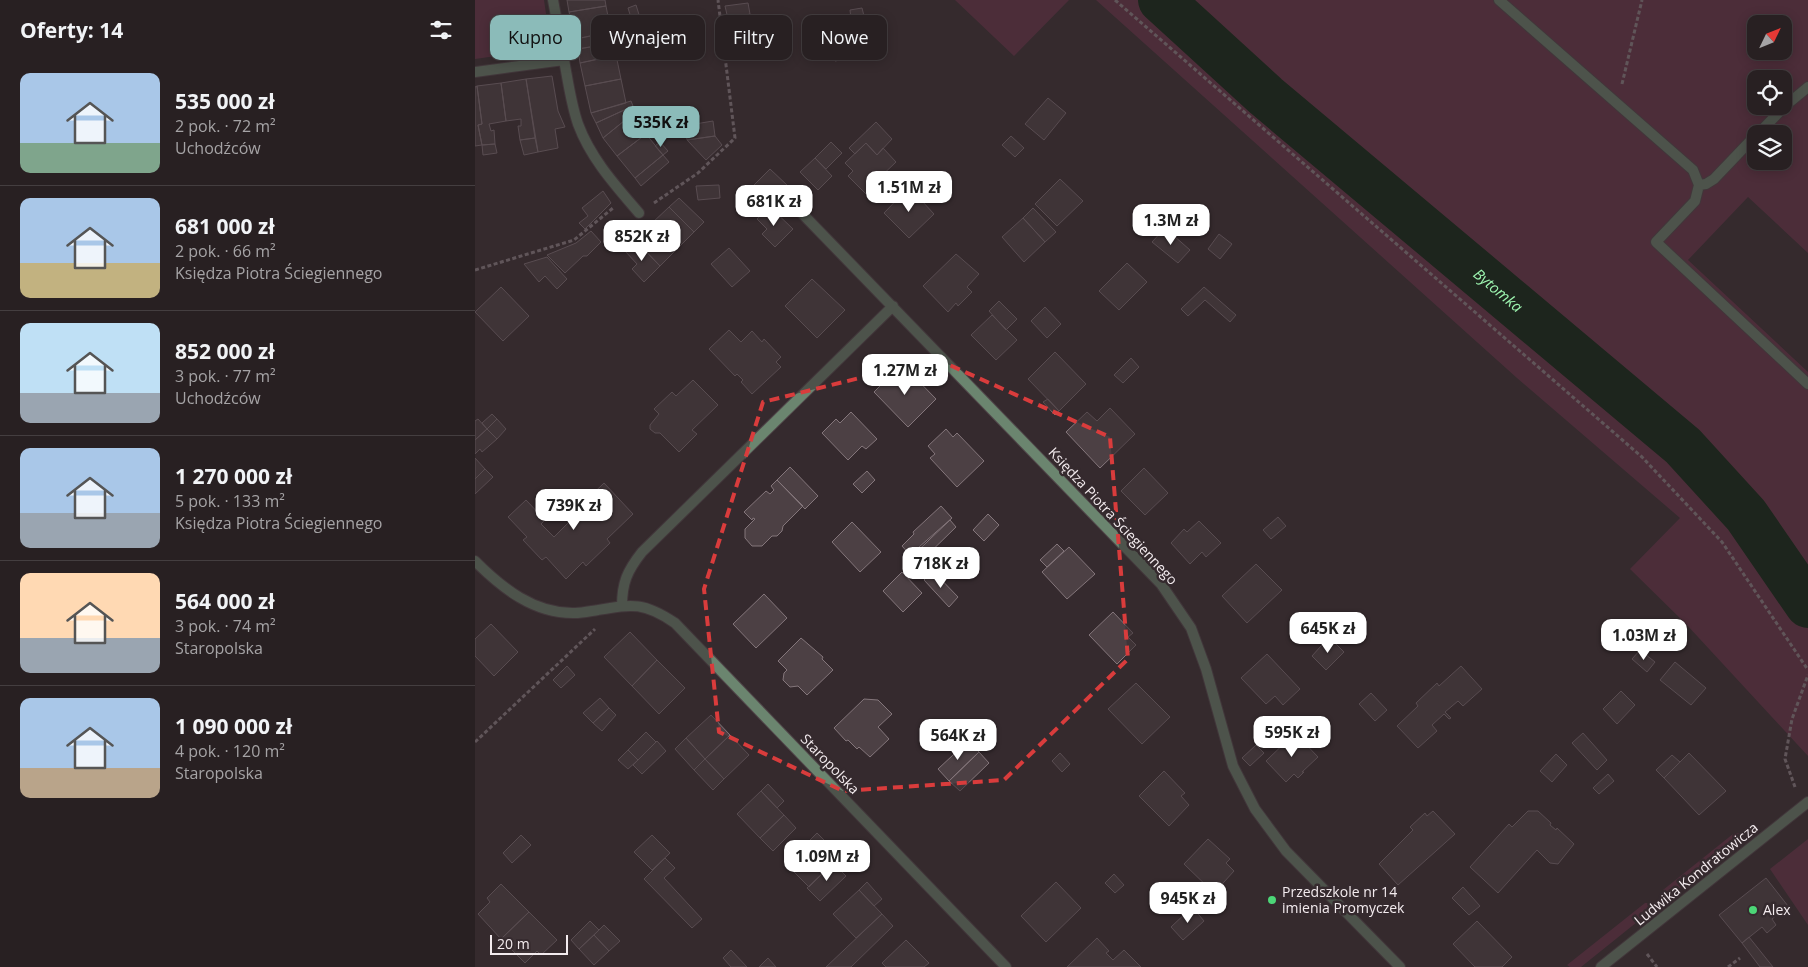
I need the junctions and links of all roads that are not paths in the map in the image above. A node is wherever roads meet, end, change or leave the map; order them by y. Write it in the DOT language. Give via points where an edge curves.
graph roads {
  1 [pos="553,0"];
  2 [pos="1499,0"];
  3 [pos="556,15"];
  4 [pos="564,60"];
  5 [pos="475,72"];
  6 [pos="1808,87"];
  7 [pos="1767,125"];
  8 [pos="1747,145"];
  9 [pos="1699,185"];
  10 [pos="791,202"];
  11 [pos="639,213"];
  12 [pos="893,306"];
  13 [pos="1808,384"];
  14 [pos="475,561"];
  15 [pos="621,606"];
  16 [pos="1808,802"];
  17 [pos="1006,967"];
  18 [pos="1400,967"];
  19 [pos="1601,967"];
  1 -- 3 [label="street"];
  2 -- 9 [label="street" via="1693,170"];
  4 -- 5 [label="street"];
  4 -- 11 [label="street" via="572,102 586,144"];
  6 -- 7 [label="street"];
  8 -- 9 [label="street" via="1714,179"];
  9 -- 13 [label="street" via="1695,201 1656,242"];
  10 -- 12 [label="street, Księdza Piotra Ściegiennego"];
  12 -- 15 [label="street" via="642,552 627,575"];
  12 -- 18 [label="street, Księdza Piotra Ściegiennego" via="1161,584 1191,628 1206,668 1233,766 1255,810 1286,851"];
  14 -- 15 [label="street, Staropolska" via="512,593 534,606 576,614"];
  15 -- 17 [label="street, Staropolska" via="642,606 675,623"];
  16 -- 19 [label="street, Ludwika Kondratowicza"];
}
